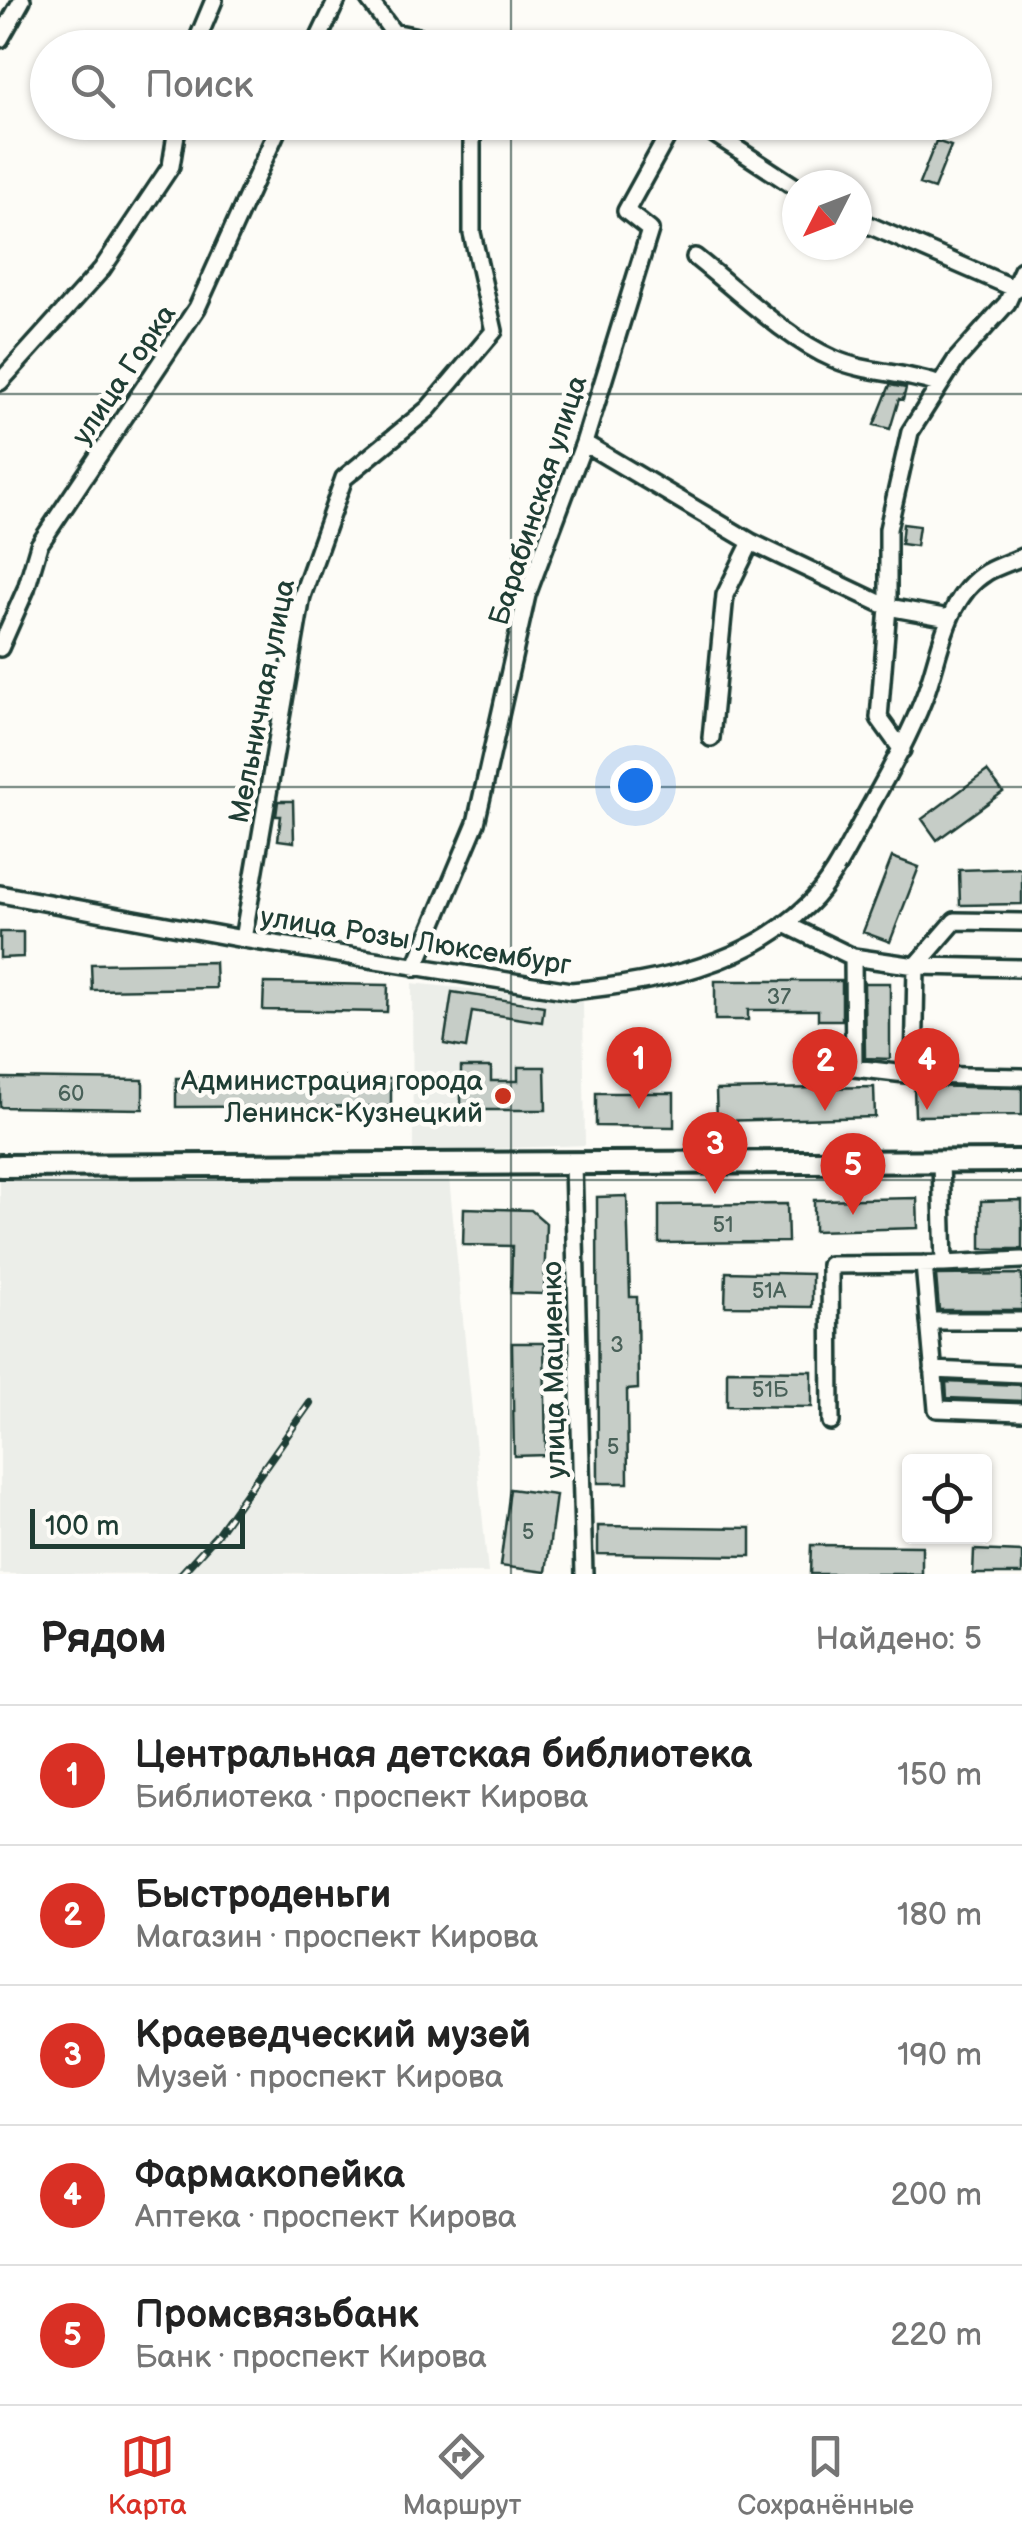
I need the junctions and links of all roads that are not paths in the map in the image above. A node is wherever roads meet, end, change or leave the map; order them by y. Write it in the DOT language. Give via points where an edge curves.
graph roads {
  1 [pos="22,0"];
  2 [pos="214,0"];
  3 [pos="337,0"];
  4 [pos="370,0"];
  5 [pos="202,30"];
  6 [pos="323,30"];
  7 [pos="392,30"];
  8 [pos="0,39"];
  9 [pos="175,140"];
  10 [pos="273,140"];
  11 [pos="472,140"];
  12 [pos="665,140"];
  13 [pos="724,140"];
  14 [pos="782,178"];
  15 [pos="872,227"];
  16 [pos="694,257"];
  17 [pos="1022,270"];
  18 [pos="1016,289"];
  19 [pos="0,382"];
  20 [pos="940,385"];
  21 [pos="584,443"];
  22 [pos="751,542"];
  23 [pos="1022,557"];
  24 [pos="888,607"];
  25 [pos="949,618"];
  26 [pos="0,648"];
  27 [pos="711,738"];
  28 [pos="902,750"];
  29 [pos="0,894"];
  30 [pos="1022,922"];
  31 [pos="785,924"];
  32 [pos="243,939"];
  33 [pos="852,956"];
  34 [pos="916,966"];
  35 [pos="415,968"];
  36 [pos="1022,968"];
  37 [pos="914,1074"];
  38 [pos="1022,1076"];
  39 [pos="942,1162"];
  40 [pos="1022,1162"];
  41 [pos="573,1164"];
  42 [pos="0,1166"];
  43 [pos="1022,1260"];
  44 [pos="924,1264"];
  45 [pos="944,1264"];
  46 [pos="1022,1320"];
  47 [pos="929,1322"];
  48 [pos="934,1370"];
  49 [pos="1022,1374"];
  50 [pos="1022,1412"];
  51 [pos="831,1422"];
  52 [pos="584,1574"];
  1 -- 8 [label="street"];
  2 -- 5 [label="street"];
  3 -- 6 [label="street"];
  4 -- 7 [label="street"];
  9 -- 19 [label="street" via="170,166 102,269"];
  10 -- 26 [label="street, улица Горка" via="198,308 39,545"];
  11 -- 32 [label="street, Мельничная улица" via="472,232 494,331 428,409 344,478 302,596"];
  12 -- 21 [label="street, Барабинская улица" via="626,211 650,230"];
  13 -- 14 [label="street"];
  15 -- 18 [label="street"];
  16 -- 20 [label="street" via="837,361"];
  17 -- 18 [label="street"];
  18 -- 20 [label="street"];
  20 -- 24 [label="street" via="910,432 888,529"];
  21 -- 22 [label="street"];
  21 -- 35 [label="street, Барабинская улица" via="527,595 476,823"];
  22 -- 24 [label="street"];
  22 -- 27 [label="street" via="725,595"];
  23 -- 25 [label="street, улица Розы Люксембург" via="972,584"];
  24 -- 25 [label="street"];
  24 -- 28 [label="street" via="878,718"];
  25 -- 28 [label="street, улица Розы Люксембург"];
  28 -- 31 [label="street, улица Розы Люксембург" via="833,874"];
  29 -- 32 [label="street, улица Розы Люксембург"];
  30 -- 34 [label="street" via="955,921"];
  31 -- 33 [label="street"];
  31 -- 35 [label="street, улица Розы Люксембург" via="680,975 625,986 571,991"];
  32 -- 35 [label="street, улица Розы Люксембург"];
  33 -- 34 [label="street"];
  33 -- 37 [label="street" via="854,1068"];
  34 -- 36 [label="street"];
  34 -- 37 [label="street"];
  37 -- 38 [label="street"];
  39 -- 40 [label="main road"];
  39 -- 41 [label="main road"];
  39 -- 45 [label="street"];
  41 -- 42 [label="main road"];
  41 -- 52 [label="street, улица Мациенко"];
  43 -- 45 [label="street"];
  44 -- 45 [label="street"];
  44 -- 47 [label="street"];
  44 -- 51 [label="street" via="830,1266"];
  46 -- 47 [label="street"];
  47 -- 48 [label="street"];
  48 -- 49 [label="street"];
  48 -- 50 [label="street" via="937,1409"];
}
